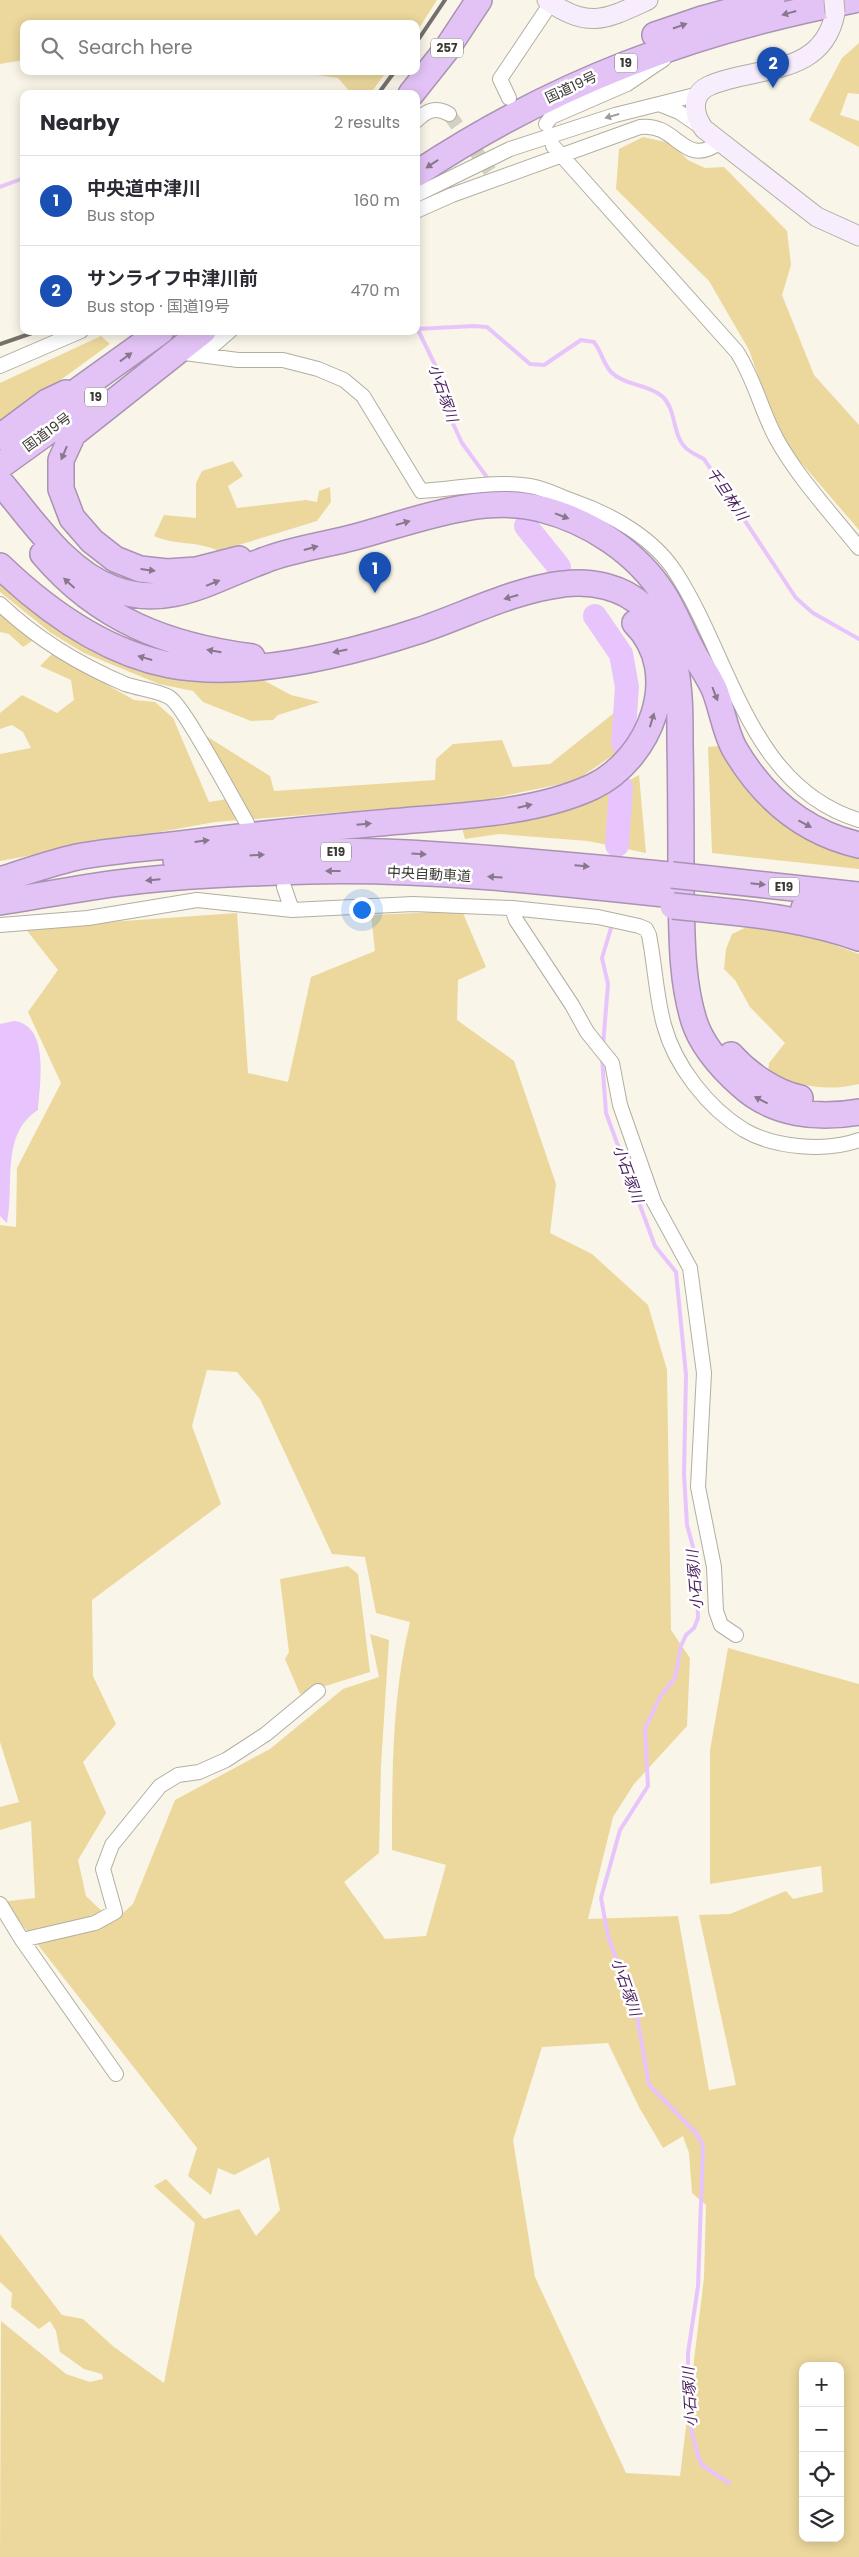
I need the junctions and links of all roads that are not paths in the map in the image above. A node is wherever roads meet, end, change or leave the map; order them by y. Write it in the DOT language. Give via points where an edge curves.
graph roads {
  1 [pos="479,0"];
  2 [pos="648,0"];
  3 [pos="772,0"];
  4 [pos="552,1"];
  5 [pos="841,4"];
  6 [pos="709,36"];
  7 [pos="414,90"];
  8 [pos="698,94"];
  9 [pos="509,98"];
  10 [pos="659,104"];
  11 [pos="449,114"];
  12 [pos="420,118"];
  13 [pos="546,124"];
  14 [pos="704,129"];
  15 [pos="720,142"];
  16 [pos="557,151"];
  17 [pos="420,152"];
  18 [pos="420,171"];
  19 [pos="420,193"];
  20 [pos="420,209"];
  21 [pos="859,236"];
  22 [pos="72,335"];
  23 [pos="180,335"];
  24 [pos="221,335"];
  25 [pos="160,341"];
  26 [pos="203,343"];
  27 [pos="0,366"];
  28 [pos="99,376"];
  29 [pos="0,437"];
  30 [pos="0,445"];
  31 [pos="0,466"];
  32 [pos="0,482"];
  33 [pos="0,503"];
  34 [pos="859,548"];
  35 [pos="265,560"];
  36 [pos="0,566"];
  37 [pos="539,590"];
  38 [pos="0,604"];
  39 [pos="676,620"];
  40 [pos="297,661"];
  41 [pos="859,820"];
  42 [pos="247,824"];
  43 [pos="859,845"];
  44 [pos="0,881"];
  45 [pos="284,887"];
  46 [pos="673,892"];
  47 [pos="859,895"];
  48 [pos="711,896"];
  49 [pos="0,902"];
  50 [pos="512,908"];
  51 [pos="292,910"];
  52 [pos="859,913"];
  53 [pos="0,925"];
  54 [pos="859,938"];
  55 [pos="859,1098"];
  56 [pos="859,1112"];
  57 [pos="859,1140"];
  58 [pos="736,1634"];
  59 [pos="318,1691"];
  60 [pos="0,1904"];
  61 [pos="22,1940"];
  62 [pos="116,2074"];
  1 -- 7 [label="highway, 257"];
  2 -- 4 [label="street" via="610,18 594,20 576,16"];
  9 -- 3 [label="highway, 国道19号 / 19, one-way" via="636,42 702,19"];
  4 -- 9 [label="street" via="500,79"];
  5 -- 6 [label="highway, 国道19号 / 19, one-way" via="799,10"];
  5 -- 8 [label="street" via="829,33 808,56 776,70 711,84"];
  6 -- 13 [label="street" via="666,58 627,84 551,117"];
  6 -- 18 [label="highway, 国道19号 / 19, one-way" via="644,55 572,86 516,113"];
  8 -- 10 [label="street"];
  8 -- 14 [label="street" via="696,116"];
  9 -- 17 [label="highway, 国道19号 / 19"];
  10 -- 14 [label="street" via="679,112"];
  10 -- 19 [label="street, one-way" via="564,130 510,149"];
  11 -- 12 [label="street" via="437,109"];
  14 -- 15 [label="street"];
  15 -- 16 [label="street" via="707,151 693,152 663,129 649,126"];
  15 -- 21 [label="street" via="817,218"];
  16 -- 20 [label="street" via="493,175"];
  16 -- 34 [label="street" via="737,352 750,372 775,437"];
  22 -- 27 [label="street"];
  23 -- 25 [label="highway, 国道19号 / 19"];
  24 -- 26 [label="street"];
  25 -- 26 [label="highway"];
  28 -- 25 [label="highway, 国道19号 / 19, one-way"];
  25 -- 31 [label="highway, 国道19号 / 19"];
  25 -- 35 [label="highway, one-way" via="73,434 61,460 61,489 72,518 92,541 115,559 140,569 167,572 196,570 232,559"];
  26 -- 41 [label="street" via="238,360 283,360 344,380 363,396 421,491 504,484 531,486 592,507 634,532 676,572 768,754 802,790 823,805"];
  28 -- 29 [label="highway" via="47,402"];
  28 -- 30 [label="highway, 国道19号 / 19"];
  32 -- 35 [label="highway, one-way" via="68,559 113,589 138,595 177,594 202,588"];
  40 -- 33 [label="highway, one-way" via="203,649 147,632 80,593 62,577"];
  35 -- 39 [label="highway, one-way" via="416,519 481,506 509,504 540,508 612,541 638,563 664,594"];
  40 -- 36 [label="highway, one-way" via="235,670 170,665 139,657 66,621 27,592"];
  37 -- 40 [label="highway, one-way" via="490,603 418,630"];
  44 -- 37 [label="highway, one-way" via="76,857 260,834 509,810 593,787 622,767 638,749 650,725 658,695 658,672 651,646 641,628 608,599 584,592"];
  56 -- 37 [label="highway, one-way" via="810,1116 777,1108 750,1094 725,1071 706,1044 695,1024 683,966 680,714 676,665 665,636 643,606 621,592 600,584 581,583"];
  38 -- 42 [label="street" via="43,641 78,662 127,684 170,697 184,715"];
  39 -- 43 [label="highway, one-way" via="714,689 733,746 760,786 800,823 840,841"];
  39 -- 55 [label="highway" via="688,668 692,717 696,956 700,994 710,1024 722,1045 742,1067 791,1096 815,1101"];
  44 -- 46 [label="highway, 中央自動車道 / E19, one-way" via="153,862 304,852 384,852 446,856"];
  45 -- 51 [label="street"];
  46 -- 48 [label="highway, 中央自動車道 / E19"];
  46 -- 49 [label="highway, 中央自動車道 / E19, one-way" via="436,873 309,871 120,883"];
  48 -- 47 [label="highway, 中央自動車道 / E19, one-way"];
  48 -- 52 [label="highway, 中央自動車道 / E19"];
  48 -- 54 [label="highway"];
  50 -- 51 [label="street" via="413,904"];
  50 -- 57 [label="street" via="598,917 646,929 651,942 664,1027 693,1083 716,1108 745,1130 793,1145 828,1148"];
  50 -- 58 [label="street" via="516,920 598,1047 612,1063 620,1104 654,1202 690,1268 704,1373 698,1487 715,1575 716,1611 721,1626"];
  51 -- 53 [label="street" via="197,900 88,918"];
  59 -- 61 [label="street" via="266,1734 226,1760 199,1772 178,1775 160,1786 112,1845 103,1869 114,1912 95,1923"];
  60 -- 61 [label="street"];
  61 -- 62 [label="street"];
}
